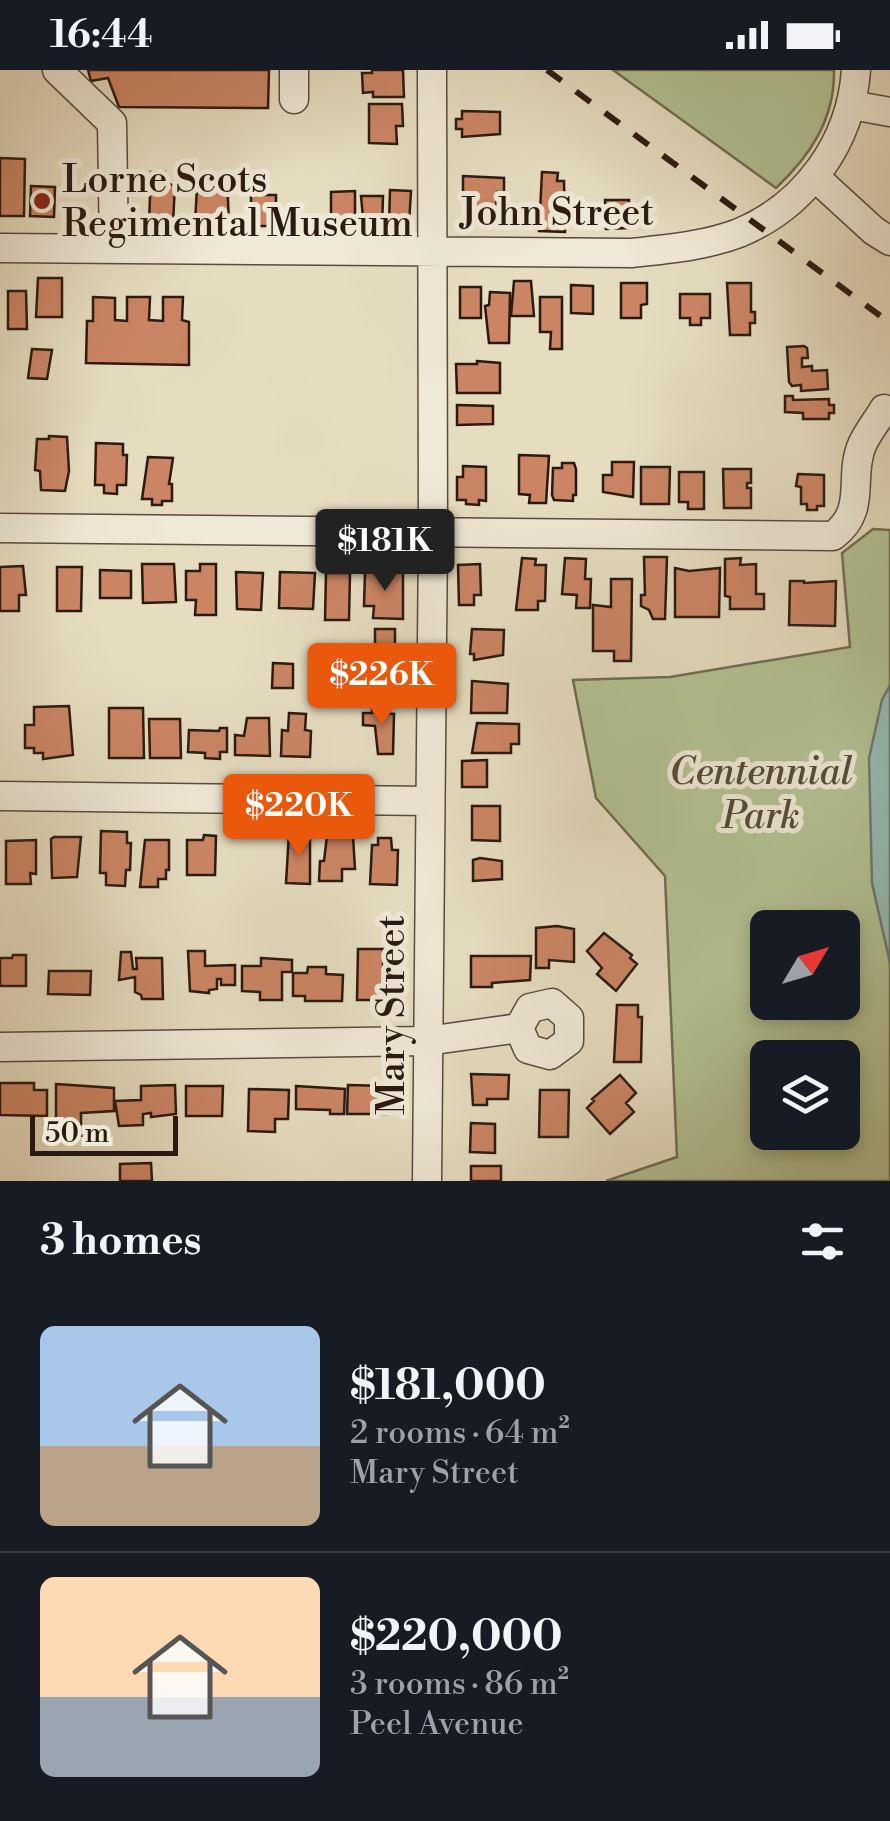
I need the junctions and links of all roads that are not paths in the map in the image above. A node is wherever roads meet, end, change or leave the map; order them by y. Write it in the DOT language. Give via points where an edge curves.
graph roads {
  1 [pos="56,70"];
  2 [pos="294,70"];
  3 [pos="432,70"];
  4 [pos="856,70"];
  5 [pos="294,99"];
  6 [pos="851,105"];
  7 [pos="890,112"];
  8 [pos="814,177"];
  9 [pos="890,241"];
  10 [pos="0,248"];
  11 [pos="114,248"];
  12 [pos="432,250"];
  13 [pos="884,409"];
  14 [pos="0,528"];
  15 [pos="434,534"];
  16 [pos="0,796"];
  17 [pos="430,801"];
  18 [pos="519,1028"];
  19 [pos="428,1041"];
  20 [pos="0,1047"];
  21 [pos="427,1181"];
  1 -- 11 [label="street" via="112,123"];
  2 -- 5 [label="street"];
  3 -- 12 [label="street, Mary Street"];
  4 -- 6 [label="street, John Street"];
  6 -- 7 [label="street"];
  6 -- 8 [label="street, John Street" via="836,146"];
  8 -- 9 [label="street"];
  8 -- 12 [label="street, John Street" via="786,205 743,231 680,248"];
  10 -- 11 [label="street, John Street"];
  11 -- 12 [label="street, John Street"];
  12 -- 15 [label="street, Mary Street"];
  13 -- 15 [label="street" via="860,448 855,504 833,536"];
  14 -- 15 [label="street"];
  15 -- 17 [label="street, Mary Street"];
  16 -- 17 [label="street"];
  17 -- 19 [label="street, Mary Street"];
  18 -- 19 [label="street"];
  19 -- 20 [label="street"];
  19 -- 21 [label="street, Mary Street"];
}
